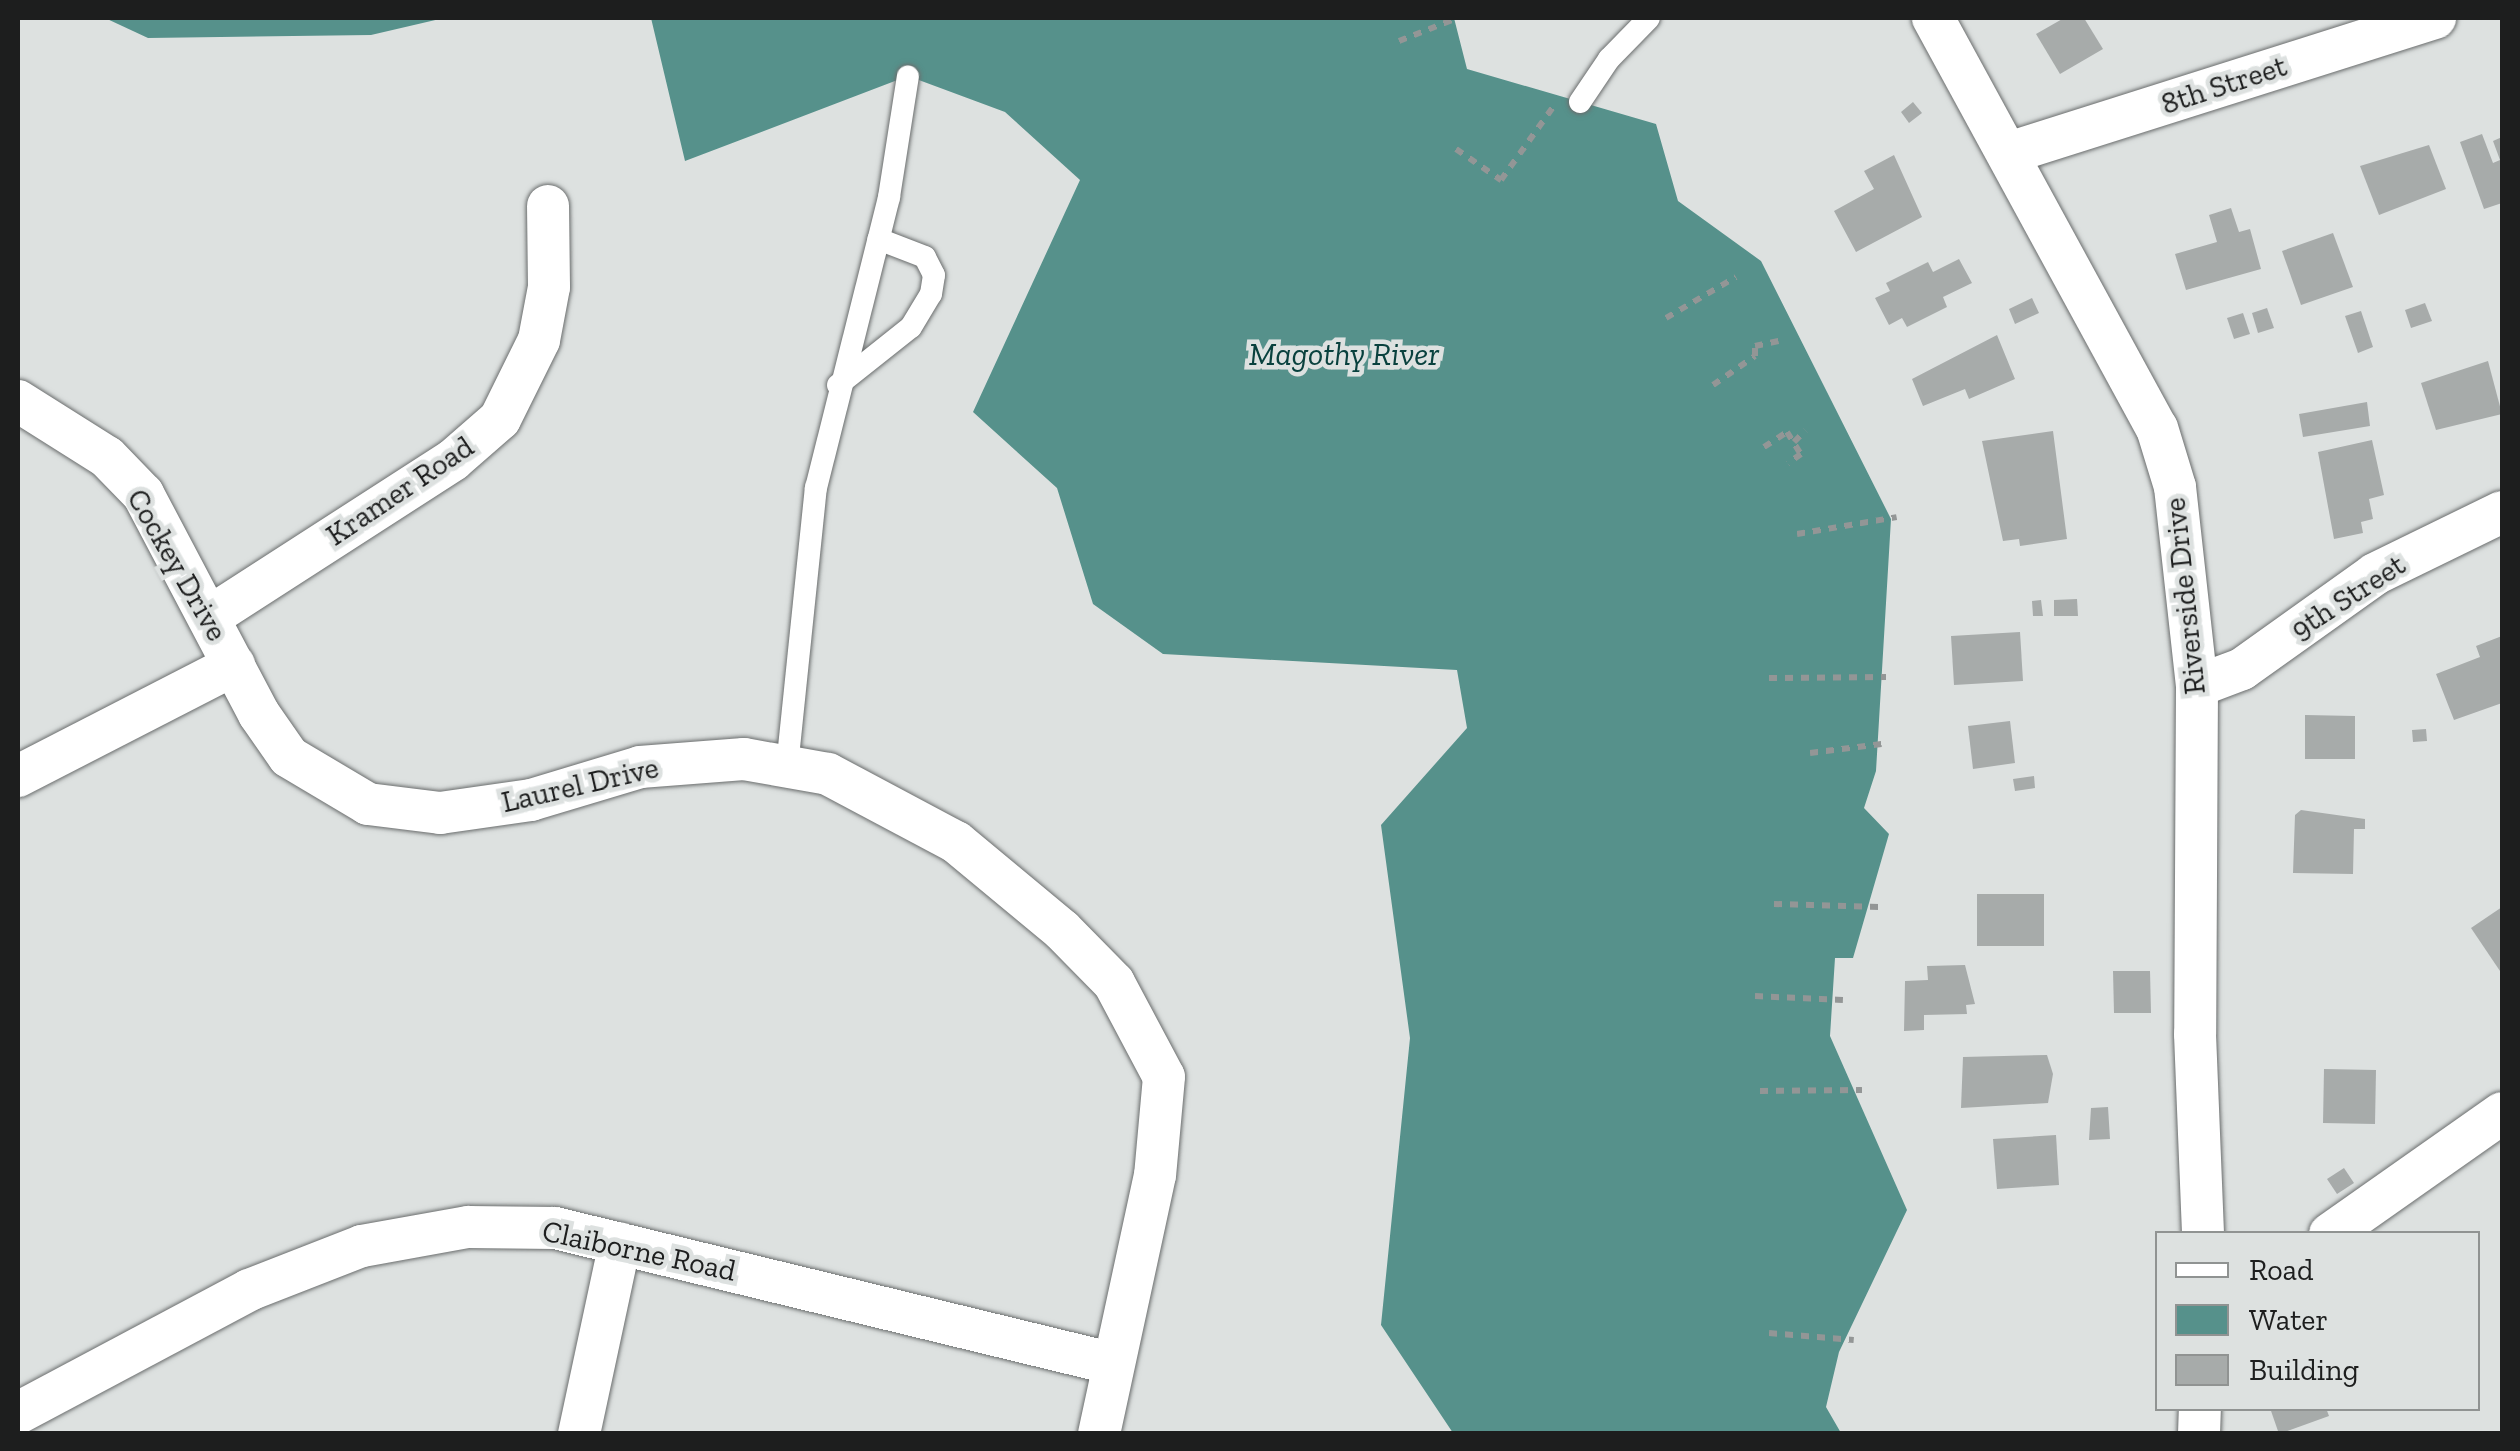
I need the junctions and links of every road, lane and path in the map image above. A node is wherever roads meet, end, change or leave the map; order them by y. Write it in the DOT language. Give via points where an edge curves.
graph roads {
  1 [pos="1458,18"];
  2 [pos="1650,18"];
  3 [pos="1933,18"];
  4 [pos="2436,18"];
  5 [pos="1399,41"];
  6 [pos="908,76"];
  7 [pos="1573,96"];
  8 [pos="1456,149"];
  9 [pos="2012,152"];
  10 [pos="548,206"];
  11 [pos="878,239"];
  12 [pos="1736,278"];
  13 [pos="1666,318"];
  14 [pos="1778,341"];
  15 [pos="1713,384"];
  16 [pos="838,385"];
  17 [pos="18,401"];
  18 [pos="1805,432"];
  19 [pos="1794,442"];
  20 [pos="1764,446"];
  21 [pos="1788,463"];
  22 [pos="2502,512"];
  23 [pos="1897,517"];
  24 [pos="1797,534"];
  25 [pos="210,616"];
  26 [pos="234,665"];
  27 [pos="1886,676"];
  28 [pos="1769,678"];
  29 [pos="2197,686"];
  30 [pos="1882,744"];
  31 [pos="1810,753"];
  32 [pos="787,767"];
  33 [pos="18,776"];
  34 [pos="1774,904"];
  35 [pos="1879,907"];
  36 [pos="1755,996"];
  37 [pos="1843,1000"];
  38 [pos="1862,1090"];
  39 [pos="1760,1091"];
  40 [pos="2502,1114"];
  41 [pos="2202,1231"];
  42 [pos="2334,1231"];
  43 [pos="620,1244"];
  44 [pos="1769,1333"];
  45 [pos="1854,1340"];
  46 [pos="1110,1363"];
  47 [pos="18,1413"];
  48 [pos="578,1434"];
  49 [pos="1100,1434"];
  1 -- 5 [label="path"];
  2 -- 7 [label="lane"];
  3 -- 9 [label="street, Riverside Drive"];
  4 -- 9 [label="street, 8th Street"];
  6 -- 11 [label="lane"];
  7 -- 8 [label="path" via="1501,180"];
  9 -- 29 [label="street, Riverside Drive" via="2157,428 2175,487"];
  10 -- 25 [label="street, Kramer Road" via="549,287 539,340 500,419 453,460"];
  11 -- 16 [label="lane"];
  11 -- 16 [label="lane" via="926,256 934,275 930,294 911,327"];
  12 -- 13 [label="path"];
  14 -- 15 [label="path" via="1754,346 1756,356"];
  16 -- 32 [label="lane" via="816,488"];
  17 -- 25 [label="street, Cockey Drive" via="107,457 143,494"];
  18 -- 19 [label="path"];
  19 -- 20 [label="path" via="1787,432"];
  19 -- 21 [label="path" via="1800,454"];
  22 -- 29 [label="street, 9th Street" via="2375,574 2242,669"];
  23 -- 24 [label="path"];
  25 -- 26 [label="street, Cockey Drive"];
  26 -- 32 [label="street, Laurel Drive" via="289,757 368,804 440,814 530,800 640,767 744,759"];
  26 -- 33 [label="street"];
  27 -- 28 [label="path"];
  29 -- 41 [label="street, Riverside Drive" via="2194,1034"];
  30 -- 31 [label="path"];
  32 -- 46 [label="street, Laurel Drive" via="858,788 956,842 1062,930 1114,984 1145,1035 1164,1077 1162,1122"];
  34 -- 35 [label="path"];
  36 -- 37 [label="path"];
  38 -- 39 [label="path"];
  40 -- 42 [label="street"];
  43 -- 46 [label="street, Claiborne Road"];
  43 -- 47 [label="street, Claiborne Road" via="555,1228 468,1226 362,1246 248,1290"];
  43 -- 48 [label="street"];
  44 -- 45 [label="path"];
  46 -- 49 [label="street, Laurel Drive"];
}
